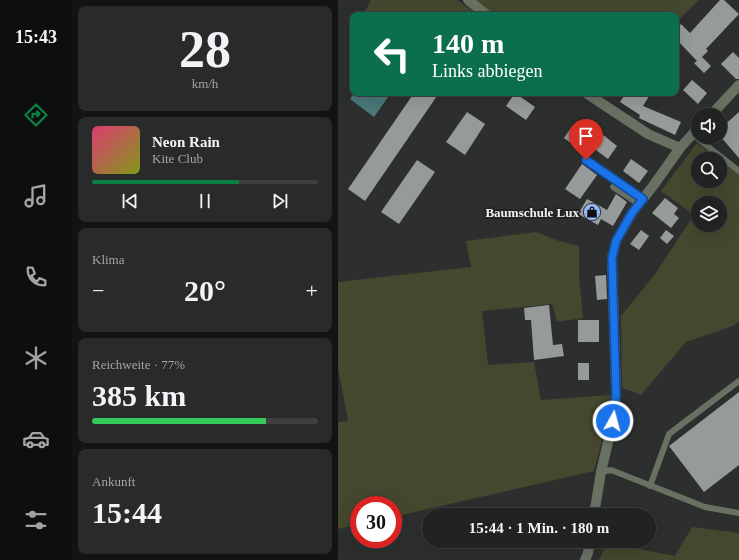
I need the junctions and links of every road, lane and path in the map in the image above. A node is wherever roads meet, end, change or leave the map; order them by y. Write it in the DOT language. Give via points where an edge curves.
graph roads {
  1 [pos="468,0"];
  2 [pos="483,12"];
  3 [pos="739,85"];
  4 [pos="591,96"];
  5 [pos="718,108"];
  6 [pos="691,136"];
  7 [pos="709,144"];
  8 [pos="680,148"];
  9 [pos="586,160"];
  10 [pos="739,171"];
  11 [pos="613,187"];
  12 [pos="641,201"];
  13 [pos="739,381"];
  14 [pos="601,472"];
  15 [pos="650,486"];
  16 [pos="595,508"];
  17 [pos="739,513"];
  18 [pos="589,548"];
  19 [pos="585,560"];
  1 -- 2 [label="street"];
  3 -- 5 [label="street"];
  4 -- 8 [label="street" via="648,134"];
  6 -- 8 [label="street"];
  7 -- 10 [label="lane"];
  8 -- 12 [label="street"];
  9 -- 12 [label="lane"];
  11 -- 12 [label="lane"];
  12 -- 14 [label="street" via="616,241 612,258 616,394 613,421"];
  13 -- 15 [label="lane" via="669,434"];
  14 -- 15 [label="lane" via="611,470"];
  14 -- 16 [label="street"];
  15 -- 17 [label="lane" via="705,507"];
  18 -- 19 [label="street"];
}
